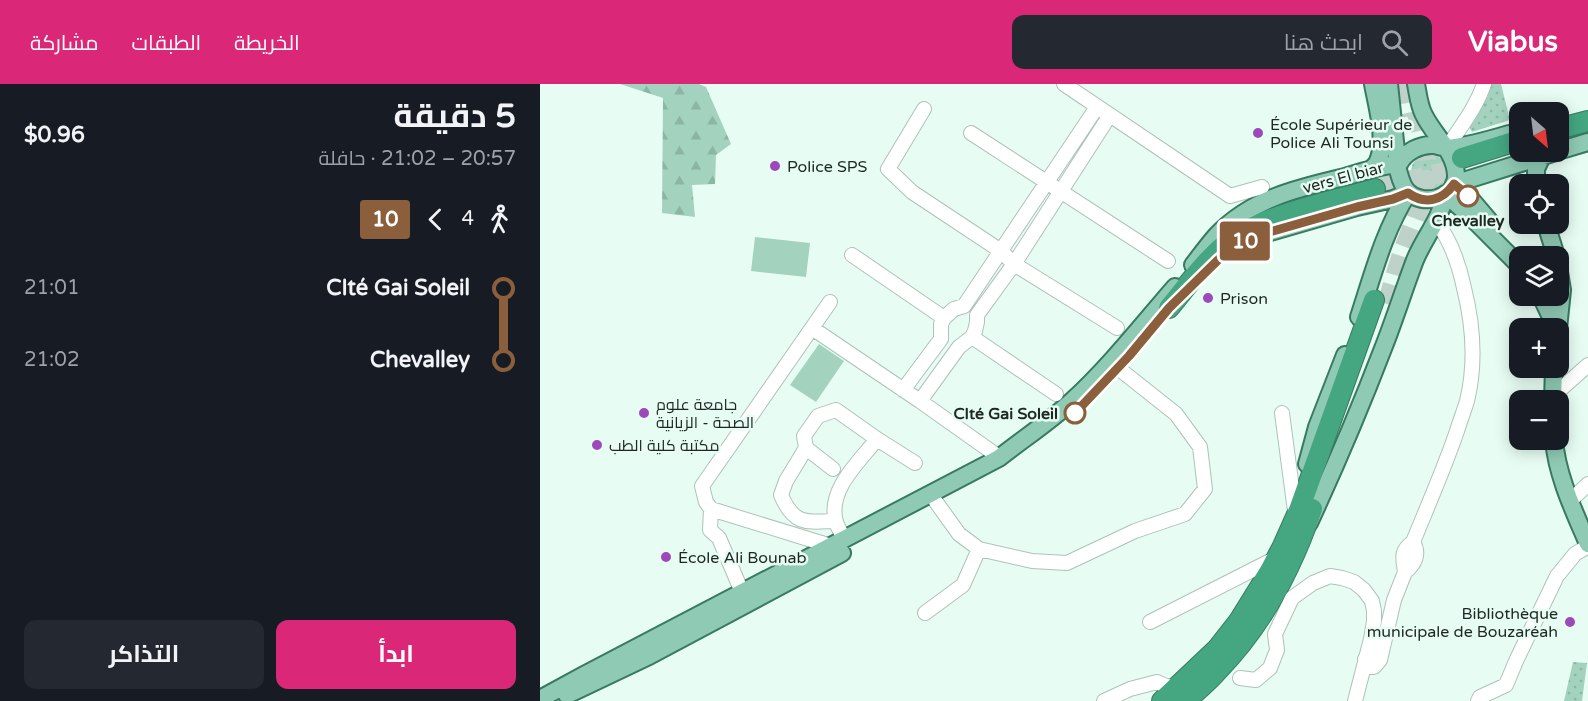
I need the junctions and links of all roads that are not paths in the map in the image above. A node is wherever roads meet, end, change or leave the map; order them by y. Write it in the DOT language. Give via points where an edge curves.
graph roads {
  1 [pos="1064,84"];
  2 [pos="1373,84"];
  3 [pos="1389,84"];
  4 [pos="1416,84"];
  5 [pos="1484,84"];
  6 [pos="1097,107"];
  7 [pos="924,109"];
  8 [pos="1588,114"];
  9 [pos="1110,115"];
  10 [pos="1569,118"];
  11 [pos="1588,121"];
  12 [pos="1569,126"];
  13 [pos="971,133"];
  14 [pos="1588,134"];
  15 [pos="1509,135"];
  16 [pos="1569,139"];
  17 [pos="1509,142"];
  18 [pos="1588,142"];
  19 [pos="1569,148"];
  20 [pos="1453,150"];
  21 [pos="1509,152"];
  22 [pos="1526,162"];
  23 [pos="1399,164"];
  24 [pos="1372,180"];
  25 [pos="1047,182"];
  26 [pos="1262,187"];
  27 [pos="1450,189"];
  28 [pos="1060,190"];
  29 [pos="1408,193"];
  30 [pos="1357,207"];
  31 [pos="1466,212"];
  32 [pos="1436,221"];
  33 [pos="1388,229"];
  34 [pos="1510,246"];
  35 [pos="1001,251"];
  36 [pos="852,255"];
  37 [pos="1509,255"];
  38 [pos="1168,261"];
  39 [pos="1014,264"];
  40 [pos="1185,275"];
  41 [pos="830,302"];
  42 [pos="1380,302"];
  43 [pos="964,306"];
  44 [pos="1169,308"];
  45 [pos="976,315"];
  46 [pos="944,318"];
  47 [pos="812,328"];
  48 [pos="1117,328"];
  49 [pos="972,337"];
  50 [pos="1588,365"];
  51 [pos="1118,368"];
  52 [pos="903,390"];
  53 [pos="1561,390"];
  54 [pos="1056,394"];
  55 [pos="920,401"];
  56 [pos="1281,413"];
  57 [pos="877,439"];
  58 [pos="806,448"];
  59 [pos="1556,450"];
  60 [pos="999,458"];
  61 [pos="915,463"];
  62 [pos="833,469"];
  63 [pos="1588,484"];
  64 [pos="1570,501"];
  65 [pos="936,502"];
  66 [pos="711,509"];
  67 [pos="1295,511"];
  68 [pos="836,521"];
  69 [pos="1296,535"];
  70 [pos="838,543"];
  71 [pos="1588,545"];
  72 [pos="979,549"];
  73 [pos="1278,557"];
  74 [pos="742,592"];
  75 [pos="926,613"];
  76 [pos="1150,622"];
  77 [pos="1365,659"];
  78 [pos="1240,678"];
  79 [pos="586,680"];
  80 [pos="1506,685"];
  81 [pos="540,693"];
  82 [pos="1184,697"];
  83 [pos="540,699"];
  84 [pos="555,701"];
  85 [pos="568,701"];
  86 [pos="1104,701"];
  87 [pos="1162,701"];
  88 [pos="1355,701"];
  89 [pos="1478,701"];
  90 [pos="1502,701"];
  1 -- 6 [label="street"];
  2 -- 24 [label="main road" via="1381,146"];
  3 -- 23 [label="main road"];
  4 -- 20 [label="main road" via="1422,112"];
  5 -- 20 [label="street"];
  6 -- 9 [label="street"];
  6 -- 25 [label="street"];
  7 -- 35 [label="street" via="888,169 912,192"];
  8 -- 10 [label="main road"];
  9 -- 26 [label="street" via="1230,196"];
  9 -- 28 [label="street"];
  11 -- 12 [label="highway"];
  13 -- 25 [label="street"];
  14 -- 16 [label="highway"];
  15 -- 20 [label="main road"];
  17 -- 20 [label="highway"];
  18 -- 19 [label="main road"];
  20 -- 21 [label="highway"];
  20 -- 23 [label="main road" via="1433,145 1419,147"];
  20 -- 27 [label="main road" via="1456,174"];
  22 -- 27 [label="main road"];
  23 -- 24 [label="main road, vers El biar" via="1389,165"];
  23 -- 29 [label="main road"];
  24 -- 40 [label="highway" via="1289,202 1255,216 1223,236"];
  24 -- 40 [label="main road, vers El biar" via="1288,192 1258,204 1216,236"];
  24 -- 44 [label="highway" via="1239,235 1215,254"];
  25 -- 28 [label="street"];
  25 -- 35 [label="street"];
  27 -- 29 [label="main road" via="1429,200"];
  27 -- 31 [label="main road"];
  27 -- 32 [label="main road"];
  27 -- 34 [label="main road" via="1468,196"];
  28 -- 38 [label="street"];
  28 -- 39 [label="street"];
  29 -- 30 [label="main road"];
  29 -- 33 [label="main road"];
  30 -- 33 [label="main road" via="1379,212"];
  30 -- 44 [label="main road" via="1245,241 1218,260"];
  31 -- 32 [label="main road" via="1451,209"];
  31 -- 37 [label="main road"];
  32 -- 69 [label="main road" via="1417,257 1327,485"];
  32 -- 77 [label="street" via="1448,238 1466,296 1472,333 1467,402 1413,542 1416,559 1405,572 1394,600 1380,660 1369,667"];
  33 -- 67 [label="main road" via="1317,427"];
  35 -- 39 [label="street"];
  35 -- 43 [label="street"];
  36 -- 46 [label="street"];
  39 -- 45 [label="street"];
  39 -- 48 [label="street"];
  40 -- 60 [label="main road, vers El biar" via="1090,383"];
  41 -- 47 [label="street"];
  42 -- 69 [label="highway" via="1330,421 1307,487"];
  43 -- 45 [label="street"];
  43 -- 46 [label="street"];
  44 -- 51 [label="main road"];
  45 -- 49 [label="street"];
  46 -- 52 [label="street" via="941,339"];
  47 -- 52 [label="street"];
  47 -- 66 [label="street" via="702,486"];
  49 -- 54 [label="street"];
  49 -- 55 [label="street" via="959,347"];
  50 -- 53 [label="street"];
  51 -- 65 [label="main road" via="1089,400 1048,435 1006,464"];
  51 -- 72 [label="street" via="1176,414 1200,447 1205,489 1185,514 1135,531 1067,563 1032,561"];
  52 -- 55 [label="street"];
  55 -- 60 [label="street"];
  56 -- 67 [label="street"];
  57 -- 58 [label="street" via="836,410 818,416 804,436"];
  57 -- 61 [label="street"];
  57 -- 68 [label="street" via="837,493"];
  58 -- 62 [label="street"];
  58 -- 68 [label="street" via="786,480 783,501 798,520"];
  59 -- 64 [label="main road"];
  60 -- 70 [label="main road, vers El biar"];
  63 -- 64 [label="street"];
  64 -- 71 [label="main road"];
  65 -- 72 [label="street" via="959,534"];
  65 -- 79 [label="main road" via="649,656"];
  66 -- 70 [label="street"];
  66 -- 74 [label="street" via="710,530 719,538"];
  67 -- 69 [label="main road"];
  68 -- 70 [label="street"];
  69 -- 73 [label="highway"];
  69 -- 82 [label="highway" via="1277,588 1246,637 1218,670"];
  70 -- 74 [label="main road, vers El biar"];
  71 -- 80 [label="street" via="1557,576"];
  72 -- 75 [label="street" via="963,585"];
  73 -- 76 [label="street"];
  73 -- 82 [label="highway" via="1229,635 1201,666"];
  74 -- 79 [label="main road, vers El biar"];
  77 -- 78 [label="street" via="1374,621 1372,601 1354,582 1330,576 1292,598 1275,634 1278,650 1270,669 1256,680"];
  77 -- 88 [label="street"];
  79 -- 81 [label="main road"];
  79 -- 83 [label="main road"];
  79 -- 84 [label="main road"];
  79 -- 85 [label="main road"];
  80 -- 89 [label="street"];
  80 -- 90 [label="street"];
  82 -- 86 [label="street" via="1156,682"];
  82 -- 87 [label="highway"];
}
